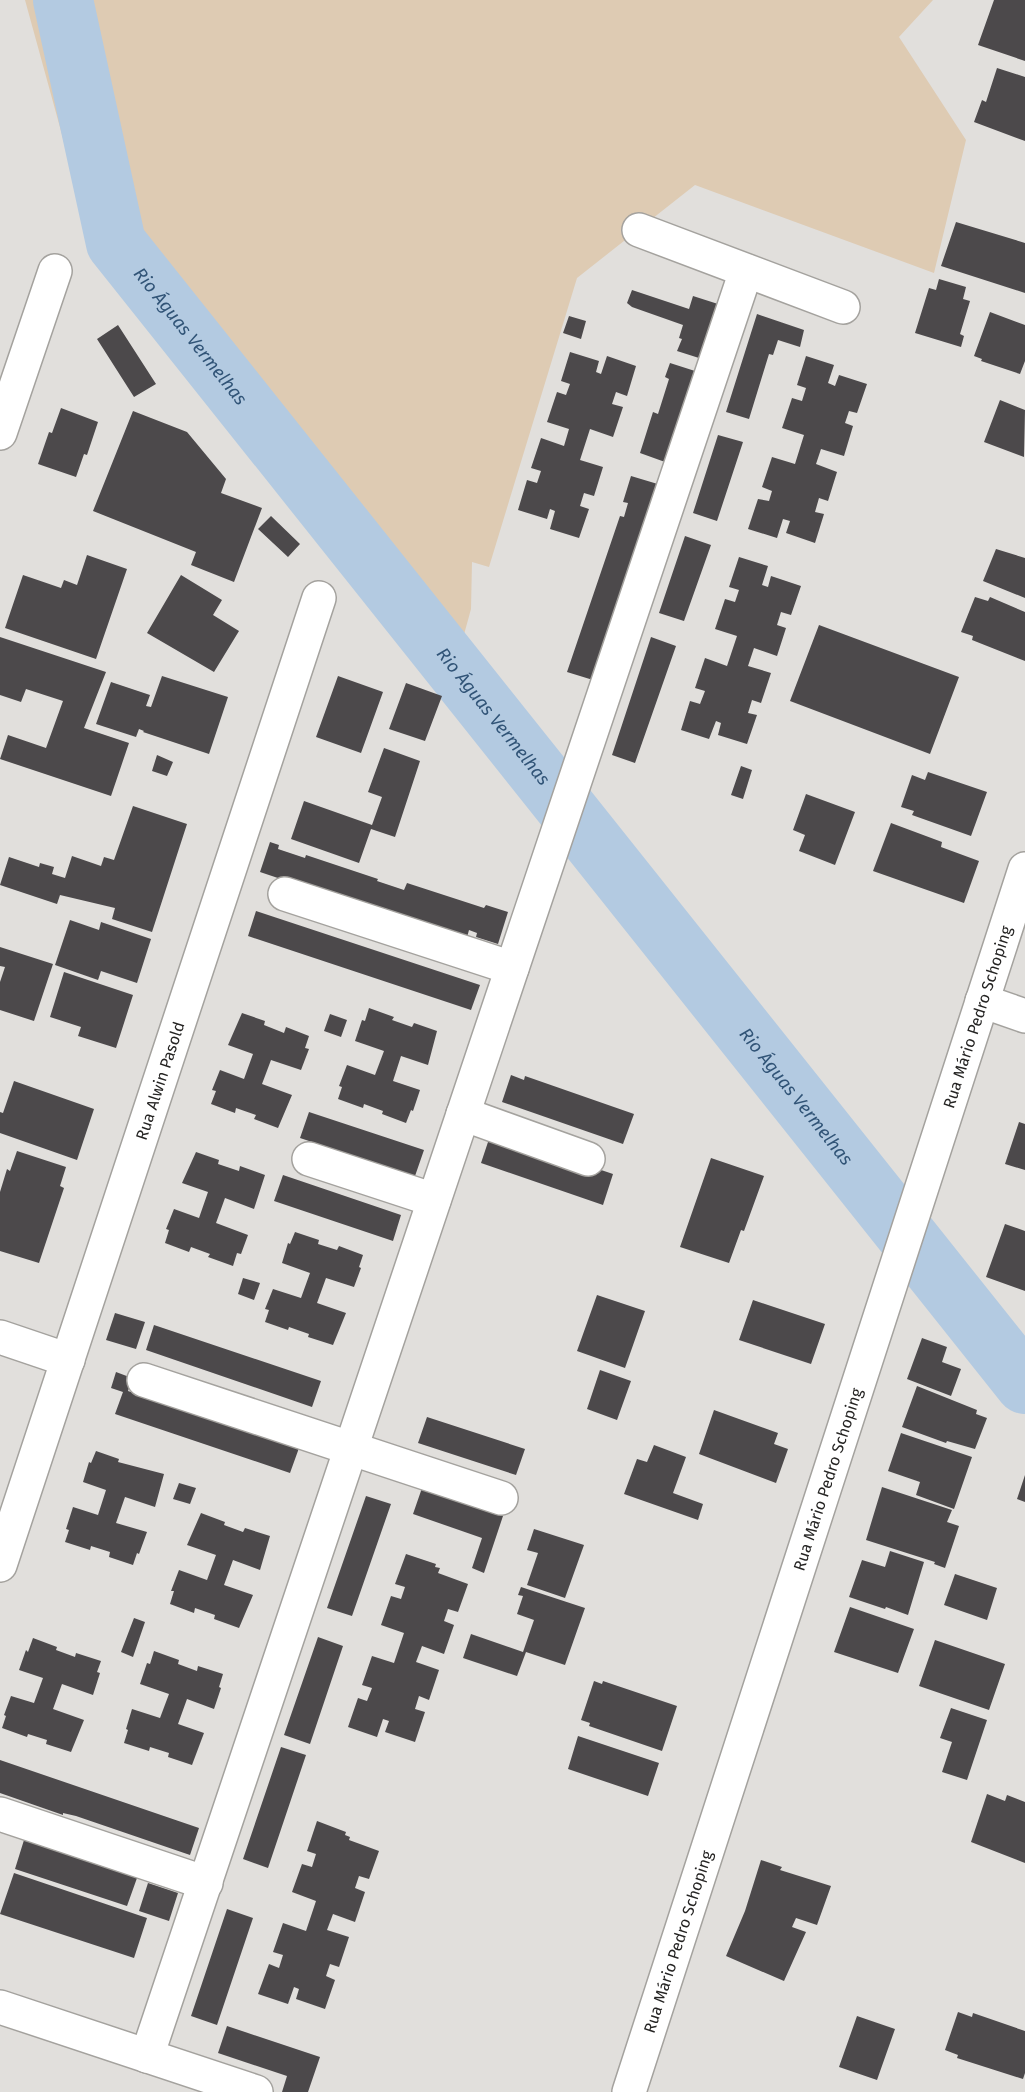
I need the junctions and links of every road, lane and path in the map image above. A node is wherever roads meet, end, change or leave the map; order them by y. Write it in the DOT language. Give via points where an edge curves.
graph roads {
  1 [pos="639,230"];
  2 [pos="55,271"];
  3 [pos="746,271"];
  4 [pos="843,307"];
  5 [pos="0,433"];
  6 [pos="319,597"];
  7 [pos="1025,869"];
  8 [pos="285,894"];
  9 [pos="512,969"];
  10 [pos="982,1001"];
  11 [pos="1025,1016"];
  12 [pos="463,1114"];
  13 [pos="309,1159"];
  14 [pos="588,1159"];
  15 [pos="434,1200"];
  16 [pos="0,1337"];
  17 [pos="68,1360"];
  18 [pos="144,1380"];
  19 [pos="351,1448"];
  20 [pos="501,1498"];
  21 [pos="0,1565"];
  22 [pos="0,1814"];
  23 [pos="206,1883"];
  24 [pos="0,2007"];
  25 [pos="147,2056"];
  26 [pos="256,2092"];
  27 [pos="629,2092"];
  1 -- 3 [label="street"];
  2 -- 5 [label="street"];
  3 -- 4 [label="street"];
  3 -- 9 [label="street"];
  6 -- 17 [label="street, Rua Alwin Pasold"];
  7 -- 10 [label="street, Rua Mário Pedro Schoping"];
  8 -- 9 [label="street"];
  9 -- 12 [label="street"];
  10 -- 11 [label="street"];
  10 -- 27 [label="street, Rua Mário Pedro Schoping"];
  12 -- 14 [label="street"];
  12 -- 15 [label="street"];
  13 -- 15 [label="street"];
  15 -- 19 [label="street"];
  16 -- 17 [label="street"];
  17 -- 21 [label="street, Rua Alwin Pasold"];
  18 -- 19 [label="street"];
  19 -- 20 [label="street"];
  19 -- 23 [label="street"];
  22 -- 23 [label="street"];
  23 -- 25 [label="street"];
  24 -- 25 [label="street"];
  25 -- 26 [label="street"];
}
